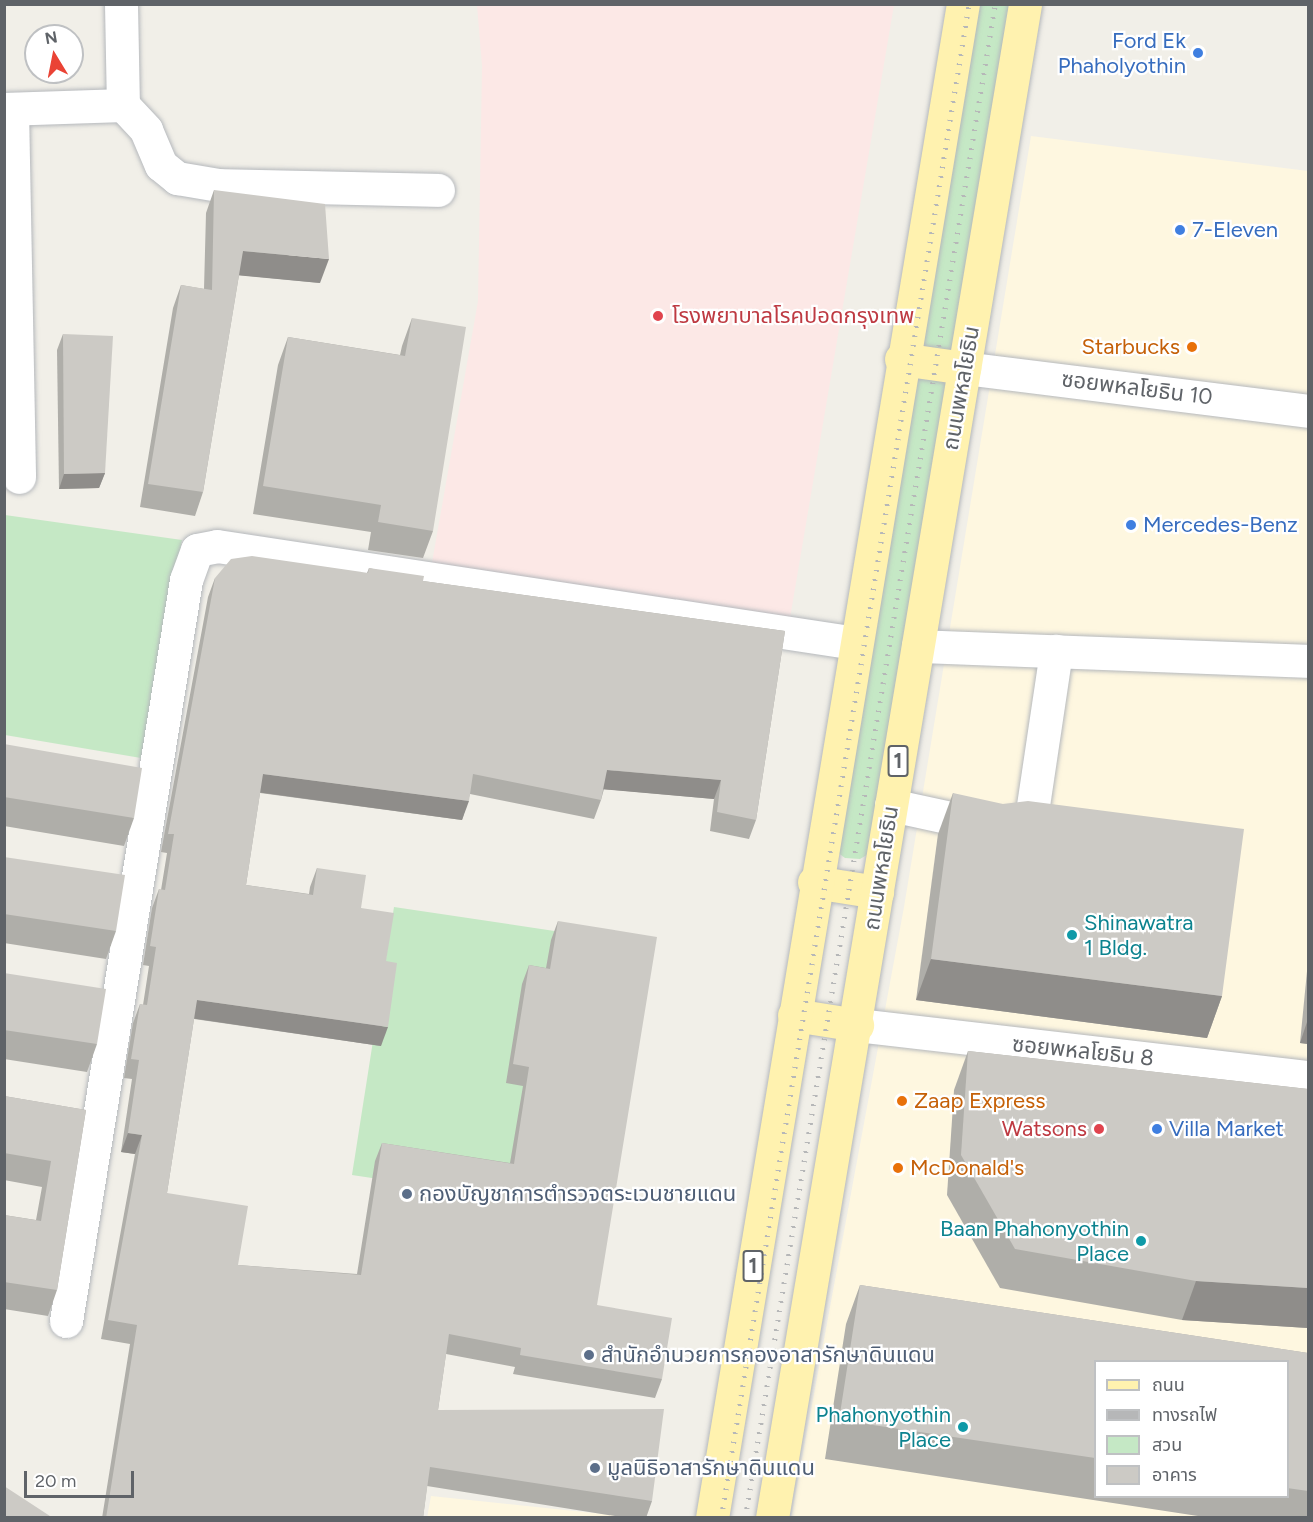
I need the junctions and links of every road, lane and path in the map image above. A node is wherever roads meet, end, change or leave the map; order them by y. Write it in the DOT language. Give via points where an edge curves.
graph roads {
  1 [pos="121,4"];
  2 [pos="963,4"];
  3 [pos="1024,4"];
  4 [pos="123,105"];
  5 [pos="8,109"];
  6 [pos="438,190"];
  7 [pos="901,359"];
  8 [pos="964,368"];
  9 [pos="1308,411"];
  10 [pos="19,477"];
  11 [pos="855,643"];
  12 [pos="918,646"];
  13 [pos="1056,651"];
  14 [pos="1308,661"];
  15 [pos="891,805"];
  16 [pos="814,882"];
  17 [pos="877,892"];
  18 [pos="794,1015"];
  19 [pos="857,1025"];
  20 [pos="1308,1077"];
  21 [pos="66,1321"];
  22 [pos="712,1518"];
  23 [pos="772,1518"];
  1 -- 4 [label="street"];
  2 -- 7 [label="main road, 1"];
  3 -- 8 [label="main road, ถนนพหลโยธิน / 1"];
  4 -- 5 [label="street"];
  4 -- 6 [label="street" via="146,130 161,165 177,178 218,185"];
  5 -- 10 [label="street"];
  7 -- 8 [label="main road"];
  7 -- 11 [label="main road, 1"];
  8 -- 9 [label="street, ซอยพหลโยธิน 10"];
  8 -- 12 [label="main road, ถนนพหลโยธิน / 1"];
  11 -- 16 [label="main road, 1"];
  11 -- 21 [label="street" via="217,546 197,550 186,580"];
  12 -- 13 [label="street"];
  12 -- 15 [label="main road, ถนนพหลโยธิน / 1"];
  13 -- 14 [label="street"];
  13 -- 15 [label="street" via="1037,806 1023,821 992,827"];
  15 -- 17 [label="main road, ถนนพหลโยธิน / 1"];
  16 -- 17 [label="main road"];
  16 -- 18 [label="main road, 1"];
  17 -- 19 [label="main road, ถนนพหลโยธิน / 1"];
  18 -- 19 [label="main road"];
  18 -- 22 [label="main road, 1"];
  19 -- 20 [label="street, ซอยพหลโยธิน 8"];
  19 -- 23 [label="main road, ถนนพหลโยธิน / 1"];
}
